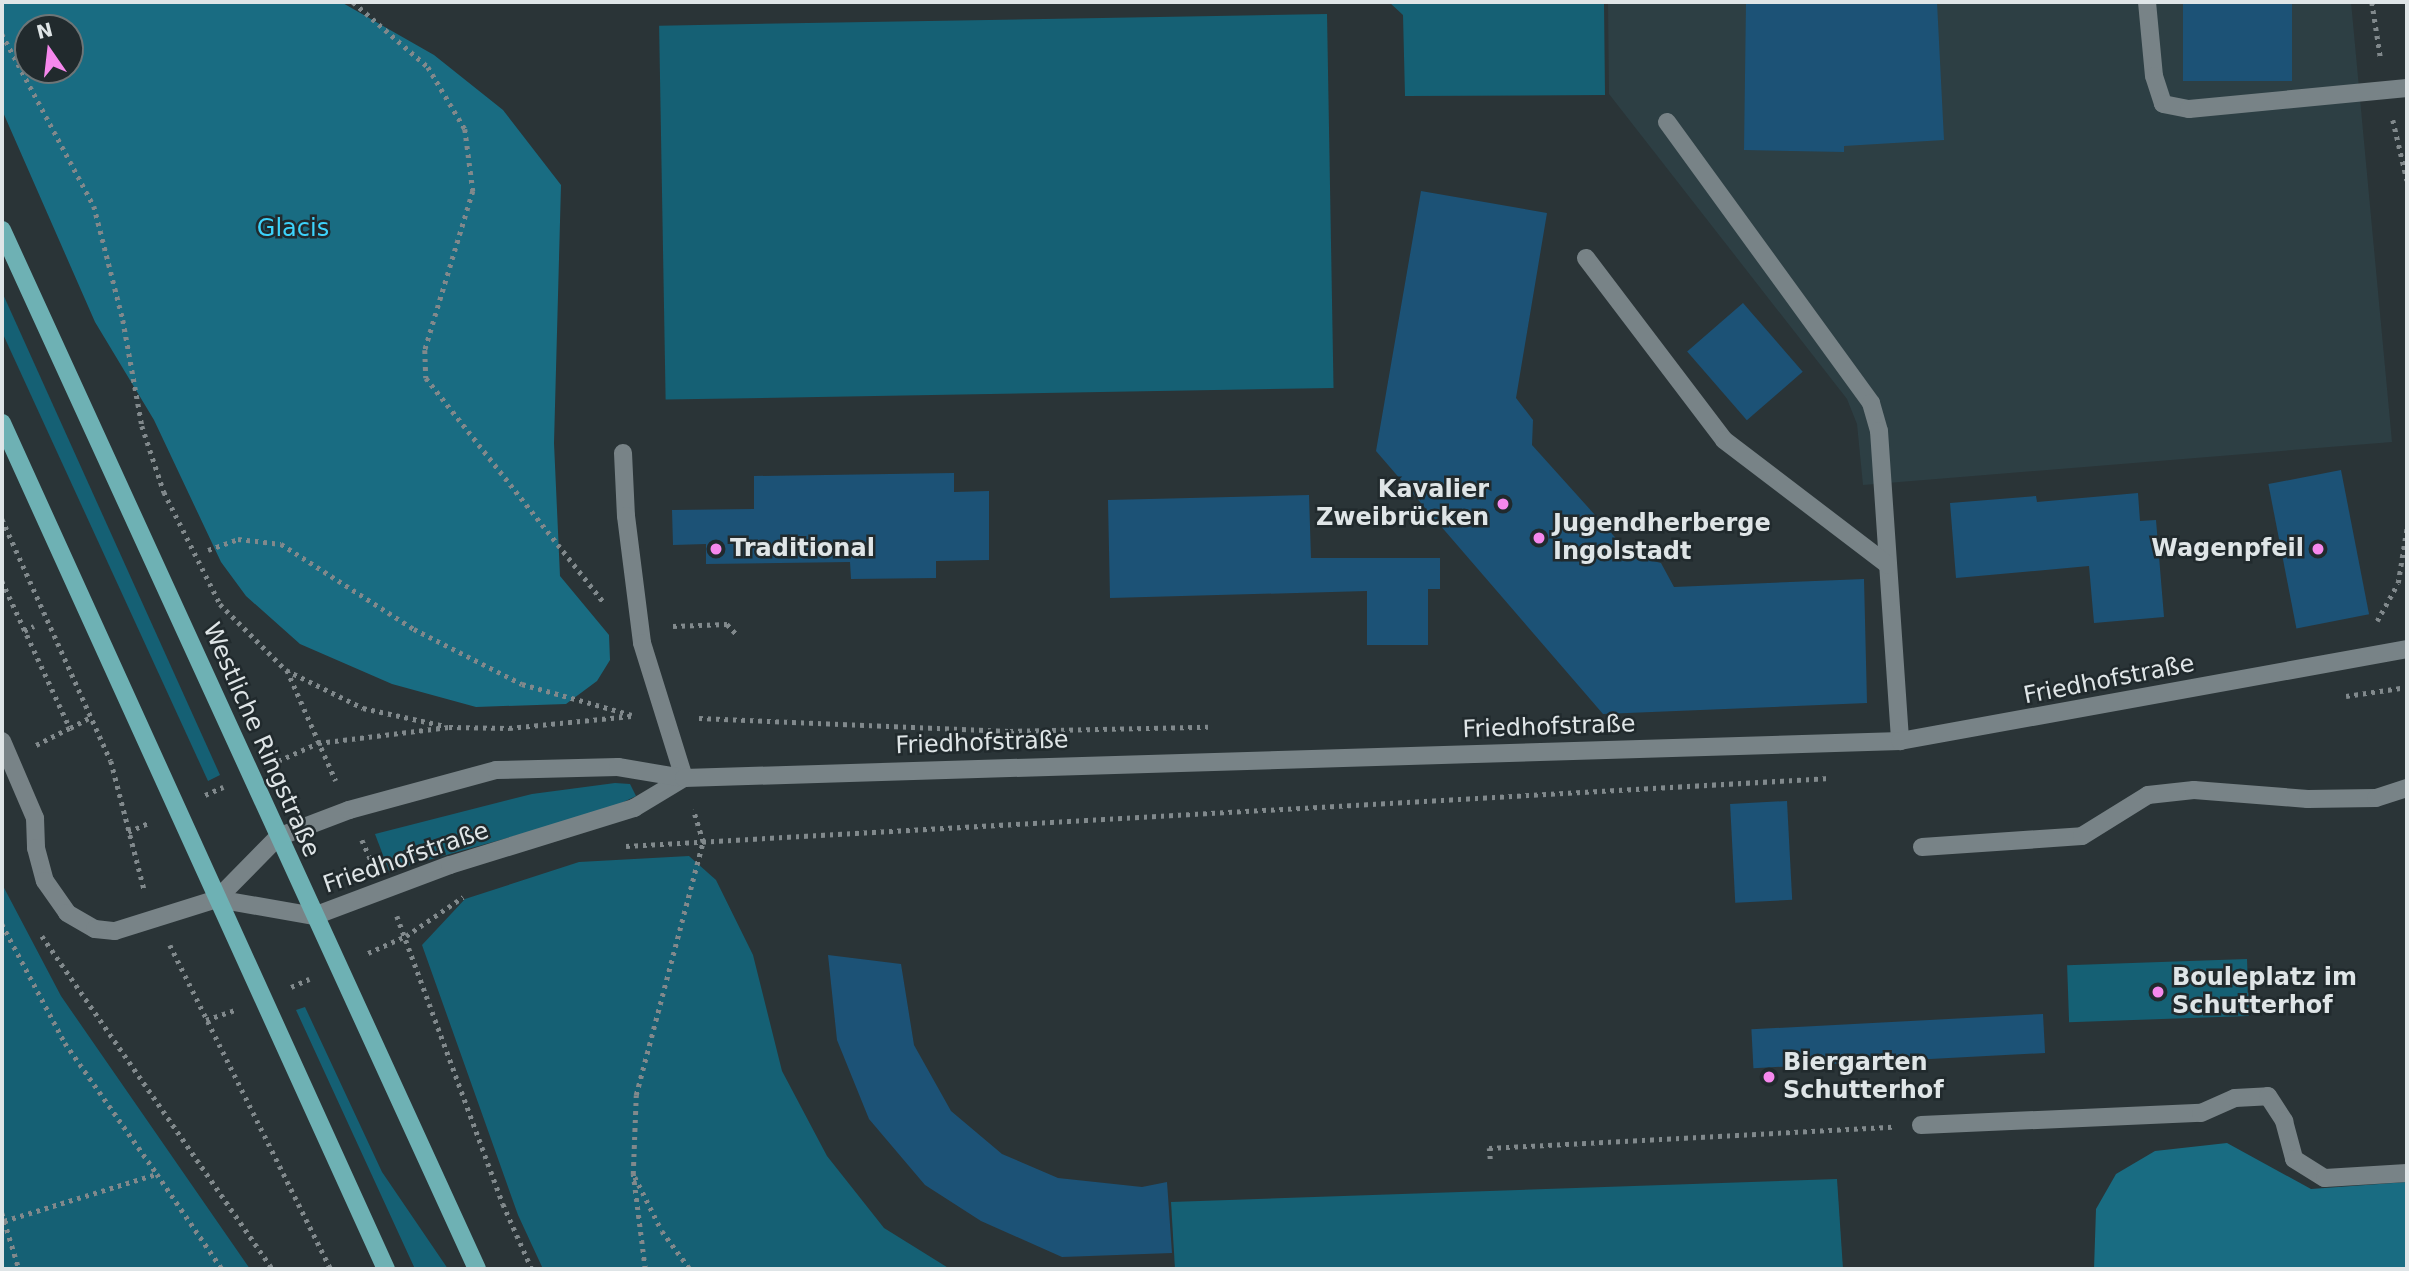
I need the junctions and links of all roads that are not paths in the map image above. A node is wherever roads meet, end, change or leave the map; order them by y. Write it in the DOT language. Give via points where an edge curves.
graph roads {
  1 [pos="2147,2"];
  2 [pos="2407,88"];
  3 [pos="1667,122"];
  4 [pos="2,230"];
  5 [pos="1586,258"];
  6 [pos="2,423"];
  7 [pos="623,453"];
  8 [pos="1888,565"];
  9 [pos="2407,649"];
  10 [pos="2,741"];
  11 [pos="1900,741"];
  12 [pos="684,778"];
  13 [pos="2407,788"];
  14 [pos="278,837"];
  15 [pos="1922,847"];
  16 [pos="217,899"];
  17 [pos="314,916"];
  18 [pos="1921,1125"];
  19 [pos="2407,1173"];
  20 [pos="386,1269"];
  21 [pos="477,1269"];
  1 -- 2 [label="street" via="2154,76 2163,104 2189,109"];
  3 -- 8 [label="street" via="1871,402 1879,431"];
  4 -- 14 [label="main road, Westliche Ringstraße"];
  5 -- 8 [label="street" via="1724,440"];
  6 -- 16 [label="main road"];
  7 -- 12 [label="street" via="642,642"];
  8 -- 11 [label="street"];
  9 -- 11 [label="street, Friedhofstraße"];
  10 -- 16 [label="street" via="35,818 45,881 67,913 95,929 115,931"];
  11 -- 12 [label="street, Friedhofstraße"];
  12 -- 14 [label="street, Friedhofstraße" via="618,767 496,770 349,810"];
  12 -- 17 [label="street, Friedhofstraße" via="634,808 450,865"];
  13 -- 15 [label="street" via="2376,797 2308,799 2194,790 2148,795 2082,836"];
  14 -- 16 [label="street, Friedhofstraße"];
  14 -- 17 [label="main road, Westliche Ringstraße"];
  16 -- 17 [label="street, Friedhofstraße"];
  16 -- 20 [label="main road"];
  17 -- 21 [label="main road, Westliche Ringstraße"];
  18 -- 19 [label="street" via="2202,1113 2235,1098 2268,1096 2284,1121 2294,1159 2325,1178"];
}
